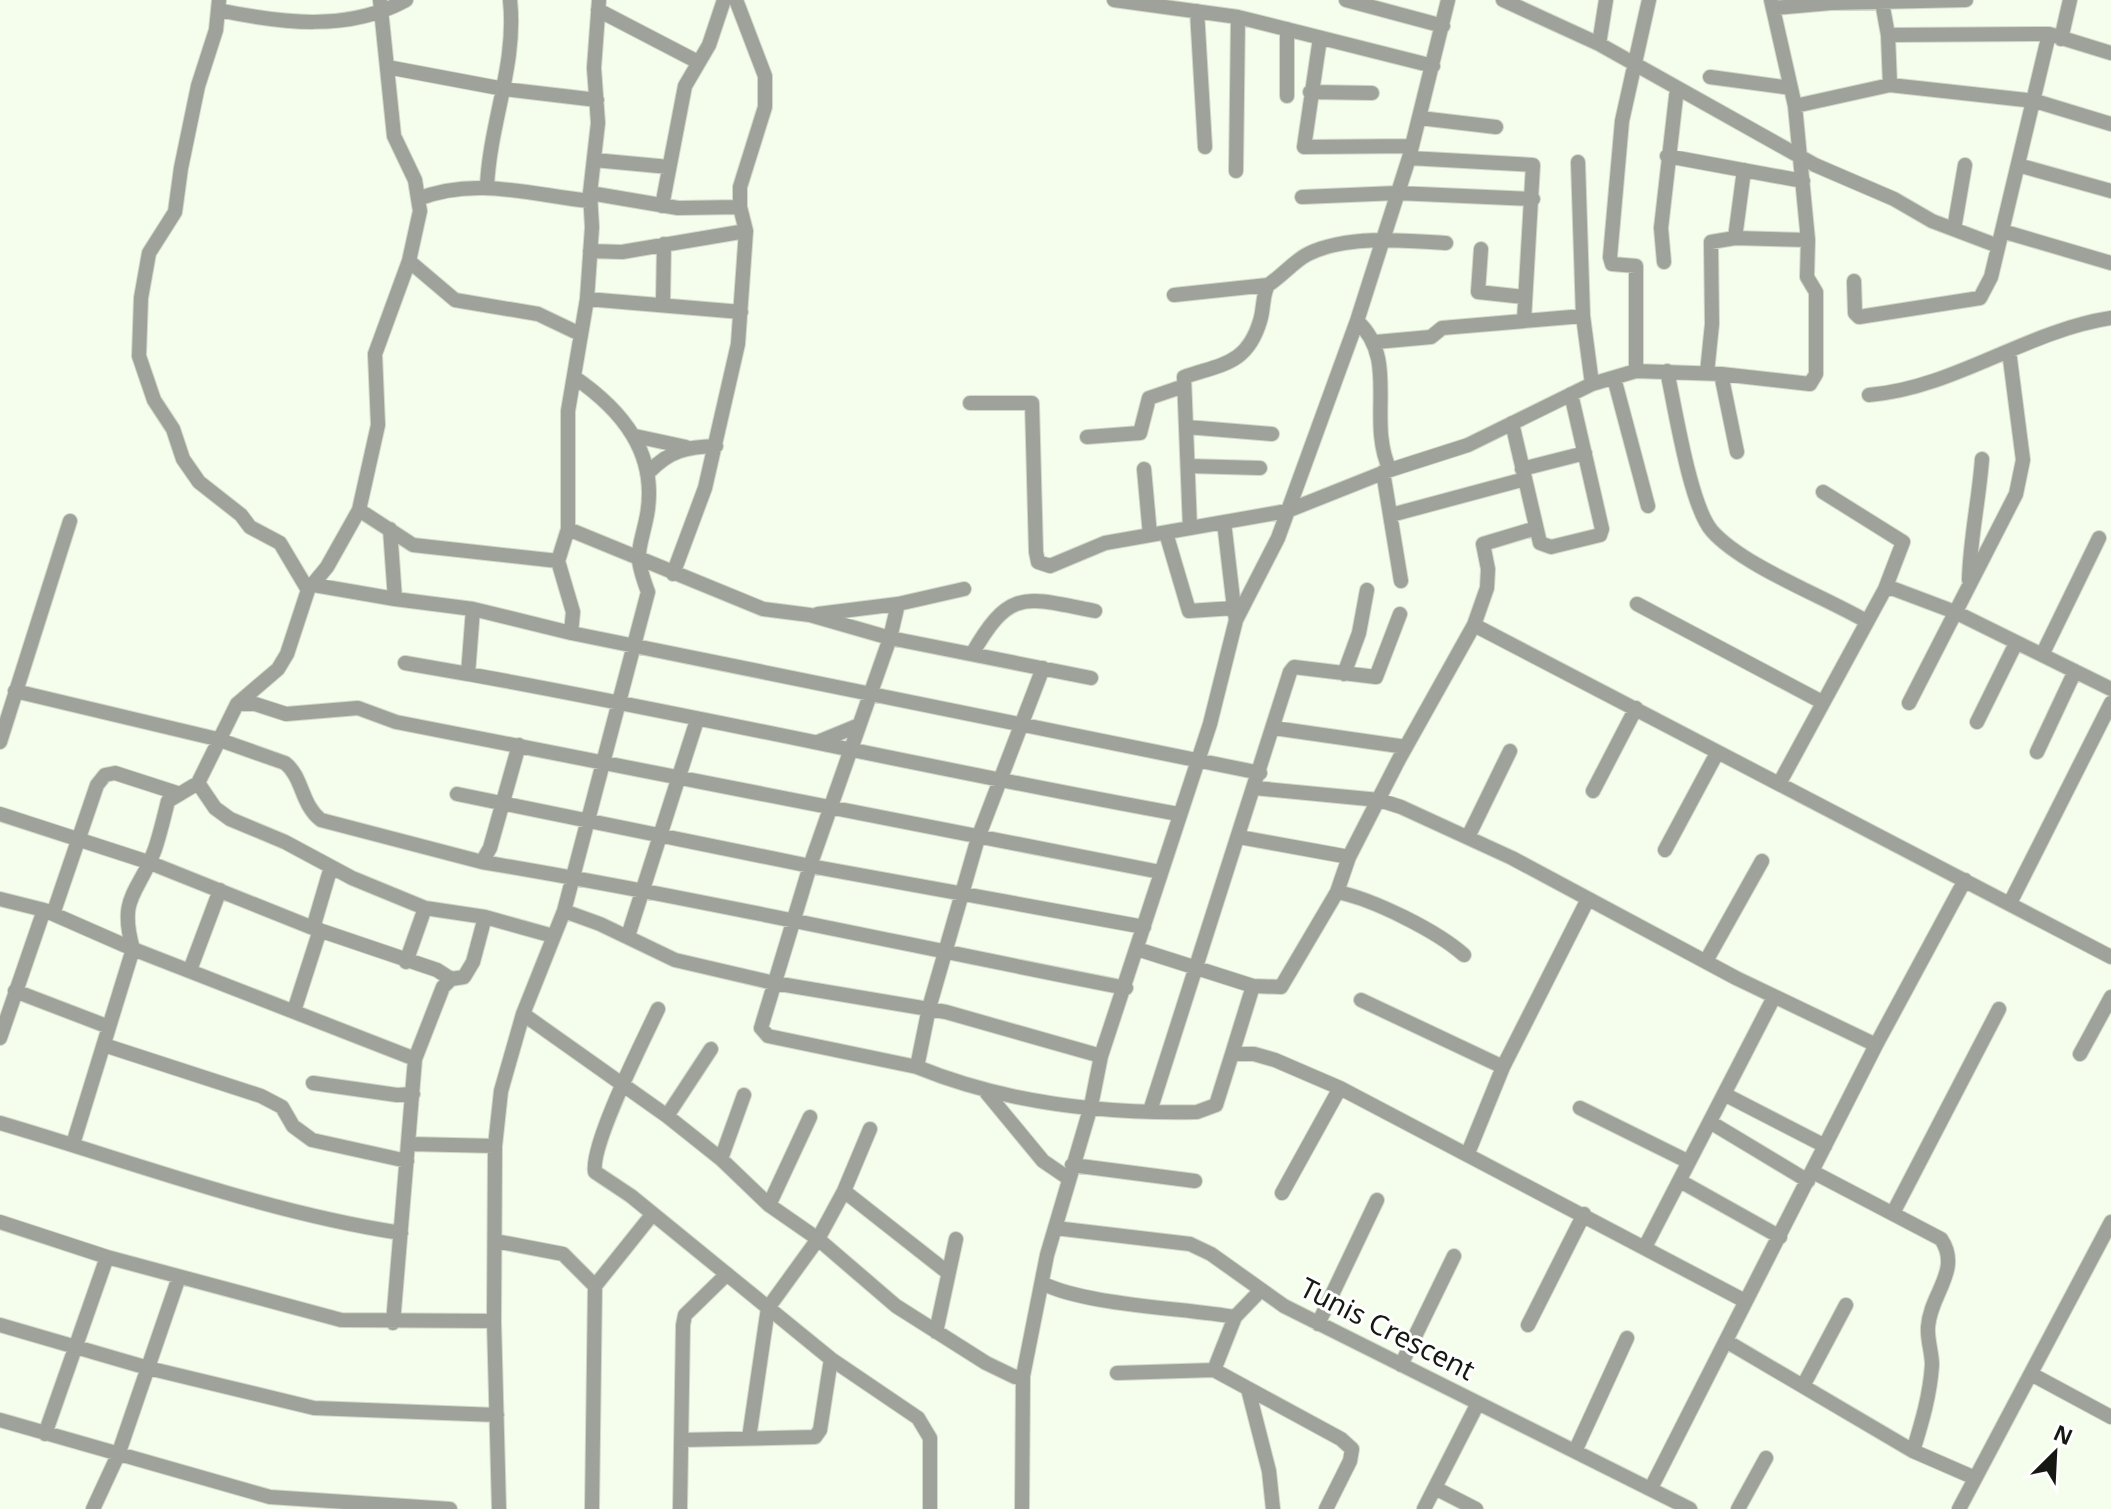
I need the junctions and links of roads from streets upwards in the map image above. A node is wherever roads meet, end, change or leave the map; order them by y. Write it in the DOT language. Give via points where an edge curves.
graph roads {
  1 [pos="406,0"];
  2 [pos="510,0"];
  3 [pos="724,0"];
  4 [pos="736,0"];
  5 [pos="1114,0"];
  6 [pos="1346,0"];
  7 [pos="1448,0"];
  8 [pos="1503,0"];
  9 [pos="1606,0"];
  10 [pos="1649,0"];
  11 [pos="1966,0"];
  12 [pos="2070,0"];
  13 [pos="1882,2"];
  14 [pos="1773,4"];
  15 [pos="218,5"];
  16 [pos="598,5"];
  17 [pos="381,7"];
  18 [pos="1197,11"];
  19 [pos="1238,17"];
  20 [pos="1443,26"];
  21 [pos="1287,29"];
  22 [pos="1888,35"];
  23 [pos="2055,36"];
  24 [pos="1320,38"];
  25 [pos="1599,44"];
  26 [pos="2111,53"];
  27 [pos="698,62"];
  28 [pos="1634,63"];
  29 [pos="1433,66"];
  30 [pos="387,67"];
  31 [pos="1710,77"];
  32 [pos="1890,85"];
  33 [pos="1677,88"];
  34 [pos="1791,88"];
  35 [pos="504,89"];
  36 [pos="1310,92"];
  37 [pos="1372,93"];
  38 [pos="1287,96"];
  39 [pos="597,100"];
  40 [pos="2035,101"];
  41 [pos="1795,106"];
  42 [pos="1420,118"];
  43 [pos="2111,124"];
  44 [pos="1496,127"];
  45 [pos="1205,147"];
  46 [pos="1411,152"];
  47 [pos="1667,156"];
  48 [pos="1801,157"];
  49 [pos="594,160"];
  50 [pos="1578,162"];
  51 [pos="1965,165"];
  52 [pos="2018,165"];
  53 [pos="669,167"];
  54 [pos="1744,170"];
  55 [pos="1236,171"];
  56 [pos="1803,181"];
  57 [pos="487,186"];
  58 [pos="2111,191"];
  59 [pos="1397,193"];
  60 [pos="590,197"];
  61 [pos="1302,197"];
  62 [pos="418,199"];
  63 [pos="1533,199"];
  64 [pos="662,206"];
  65 [pos="740,207"];
  66 [pos="1954,229"];
  67 [pos="746,231"];
  68 [pos="2002,231"];
  69 [pos="1383,238"];
  70 [pos="1735,238"];
  71 [pos="1808,240"];
  72 [pos="1446,243"];
  73 [pos="664,244"];
  74 [pos="1998,246"];
  75 [pos="1481,249"];
  76 [pos="590,251"];
  77 [pos="409,261"];
  78 [pos="1664,262"];
  79 [pos="2111,263"];
  80 [pos="1854,281"];
  81 [pos="1268,285"];
  82 [pos="1174,295"];
  83 [pos="1524,297"];
  84 [pos="587,299"];
  85 [pos="663,304"];
  86 [pos="741,312"];
  87 [pos="1583,316"];
  88 [pos="2111,318"];
  89 [pos="1524,320"];
  90 [pos="1357,321"];
  91 [pos="580,334"];
  92 [pos="1376,342"];
  93 [pos="2009,351"];
  94 [pos="1636,371"];
  95 [pos="1667,371"];
  96 [pos="1714,374"];
  97 [pos="574,377"];
  98 [pos="1614,378"];
  99 [pos="1592,384"];
  100 [pos="1184,386"];
  101 [pos="1571,394"];
  102 [pos="1869,395"];
  103 [pos="970,403"];
  104 [pos="1512,423"];
  105 [pos="1187,427"];
  106 [pos="1272,434"];
  107 [pos="635,436"];
  108 [pos="1087,437"];
  109 [pos="716,446"];
  110 [pos="687,447"];
  111 [pos="1737,452"];
  112 [pos="1585,453"];
  113 [pos="1982,459"];
  114 [pos="1188,466"];
  115 [pos="1260,468"];
  116 [pos="1144,469"];
  117 [pos="1387,471"];
  118 [pos="649,472"];
  119 [pos="1524,474"];
  120 [pos="1823,492"];
  121 [pos="1648,506"];
  122 [pos="359,510"];
  123 [pos="1287,511"];
  124 [pos="1391,515"];
  125 [pos="70,521"];
  126 [pos="1224,522"];
  127 [pos="1190,528"];
  128 [pos="1536,528"];
  129 [pos="390,529"];
  130 [pos="568,529"];
  131 [pos="1166,533"];
  132 [pos="1150,535"];
  133 [pos="2099,538"];
  134 [pos="636,558"];
  135 [pos="558,561"];
  136 [pos="673,574"];
  137 [pos="1401,581"];
  138 [pos="1969,584"];
  139 [pos="311,588"];
  140 [pos="964,589"];
  141 [pos="1885,589"];
  142 [pos="1367,590"];
  143 [pos="395,599"];
  144 [pos="898,604"];
  145 [pos="1637,604"];
  146 [pos="473,609"];
  147 [pos="1095,611"];
  148 [pos="1955,612"];
  149 [pos="1235,614"];
  150 [pos="1400,614"];
  151 [pos="810,615"];
  152 [pos="1866,621"];
  153 [pos="1474,625"];
  154 [pos="571,633"];
  155 [pos="890,638"];
  156 [pos="2016,643"];
  157 [pos="633,649"];
  158 [pos="972,654"];
  159 [pos="2042,655"];
  160 [pos="405,663"];
  161 [pos="1043,668"];
  162 [pos="2075,671"];
  163 [pos="468,674"];
  164 [pos="1344,674"];
  165 [pos="1091,678"];
  166 [pos="2111,689"];
  167 [pos="15,691"];
  168 [pos="869,696"];
  169 [pos="1822,702"];
  170 [pos="617,703"];
  171 [pos="1909,703"];
  172 [pos="2111,703"];
  173 [pos="237,704"];
  174 [pos="1636,708"];
  175 [pos="697,720"];
  176 [pos="1977,722"];
  177 [pos="857,726"];
  178 [pos="1020,726"];
  179 [pos="1274,728"];
  180 [pos="217,739"];
  181 [pos="0,742"];
  182 [pos="818,742"];
  183 [pos="519,745"];
  184 [pos="1406,747"];
  185 [pos="850,749"];
  186 [pos="1510,751"];
  187 [pos="2037,752"];
  188 [pos="1717,753"];
  189 [pos="602,761"];
  190 [pos="1198,761"];
  191 [pos="1260,773"];
  192 [pos="679,776"];
  193 [pos="1001,782"];
  194 [pos="198,783"];
  195 [pos="1779,784"];
  196 [pos="1255,788"];
  197 [pos="1593,791"];
  198 [pos="177,793"];
  199 [pos="457,794"];
  200 [pos="1379,800"];
  201 [pos="502,805"];
  202 [pos="829,807"];
  203 [pos="0,814"];
  204 [pos="1178,814"];
  205 [pos="588,818"];
  206 [pos="660,833"];
  207 [pos="1239,837"];
  208 [pos="1468,837"];
  209 [pos="978,838"];
  210 [pos="78,840"];
  211 [pos="1665,850"];
  212 [pos="1349,857"];
  213 [pos="1762,861"];
  214 [pos="148,862"];
  215 [pos="482,862"];
  216 [pos="810,866"];
  217 [pos="331,867"];
  218 [pos="1160,872"];
  219 [pos="572,877"];
  220 [pos="1965,880"];
  221 [pos="642,889"];
  222 [pos="220,890"];
  223 [pos="1337,892"];
  224 [pos="962,895"];
  225 [pos="0,899"];
  226 [pos="1588,899"];
  227 [pos="2010,903"];
  228 [pos="425,908"];
  229 [pos="48,912"];
  230 [pos="485,917"];
  231 [pos="560,922"];
  232 [pos="793,923"];
  233 [pos="1144,927"];
  234 [pos="317,929"];
  235 [pos="628,936"];
  236 [pos="133,949"];
  237 [pos="1137,949"];
  238 [pos="945,953"];
  239 [pos="1464,955"];
  240 [pos="2111,957"];
  241 [pos="1706,961"];
  242 [pos="406,962"];
  243 [pos="1197,967"];
  244 [pos="190,970"];
  245 [pos="451,979"];
  246 [pos="774,983"];
  247 [pos="1253,986"];
  248 [pos="1126,988"];
  249 [pos="15,991"];
  250 [pos="1774,997"];
  251 [pos="2111,997"];
  252 [pos="1361,1000"];
  253 [pos="929,1008"];
  254 [pos="658,1009"];
  255 [pos="1999,1009"];
  256 [pos="294,1011"];
  257 [pos="523,1014"];
  258 [pos="109,1027"];
  259 [pos="0,1038"];
  260 [pos="104,1045"];
  261 [pos="1876,1045"];
  262 [pos="711,1049"];
  263 [pos="1232,1054"];
  264 [pos="2080,1054"];
  265 [pos="1101,1056"];
  266 [pos="415,1059"];
  267 [pos="917,1067"];
  268 [pos="1503,1067"];
  269 [pos="313,1083"];
  270 [pos="623,1084"];
  271 [pos="1340,1088"];
  272 [pos="986,1092"];
  273 [pos="413,1094"];
  274 [pos="1724,1094"];
  275 [pos="744,1095"];
  276 [pos="1091,1106"];
  277 [pos="1580,1108"];
  278 [pos="1150,1111"];
  279 [pos="667,1116"];
  280 [pos="810,1117"];
  281 [pos="1710,1122"];
  282 [pos="0,1123"];
  283 [pos="870,1129"];
  284 [pos="73,1144"];
  285 [pos="410,1144"];
  286 [pos="495,1146"];
  287 [pos="1825,1146"];
  288 [pos="1468,1153"];
  289 [pos="721,1159"];
  290 [pos="407,1161"];
  291 [pos="1689,1162"];
  292 [pos="1070,1171"];
  293 [pos="1810,1176"];
  294 [pos="1195,1181"];
  295 [pos="1680,1181"];
  296 [pos="844,1191"];
  297 [pos="1282,1193"];
  298 [pos="1377,1200"];
  299 [pos="769,1205"];
  300 [pos="1893,1213"];
  301 [pos="1584,1214"];
  302 [pos="651,1216"];
  303 [pos="0,1222"];
  304 [pos="1055,1228"];
  305 [pos="2110,1229"];
  306 [pos="401,1233"];
  307 [pos="1780,1237"];
  308 [pos="818,1239"];
  309 [pos="956,1239"];
  310 [pos="495,1241"];
  311 [pos="1645,1247"];
  312 [pos="1454,1256"];
  313 [pos="107,1257"];
  314 [pos="947,1272"];
  315 [pos="727,1274"];
  316 [pos="179,1277"];
  317 [pos="595,1286"];
  318 [pos="1041,1287"];
  319 [pos="1261,1290"];
  320 [pos="1745,1301"];
  321 [pos="1846,1305"];
  322 [pos="768,1308"];
  323 [pos="1235,1317"];
  324 [pos="494,1321"];
  325 [pos="393,1323"];
  326 [pos="1318,1324"];
  327 [pos="0,1325"];
  328 [pos="1528,1325"];
  329 [pos="936,1332"];
  330 [pos="1627,1338"];
  331 [pos="1726,1341"];
  332 [pos="75,1347"];
  333 [pos="831,1359"];
  334 [pos="1401,1365"];
  335 [pos="148,1368"];
  336 [pos="1214,1370"];
  337 [pos="1117,1373"];
  338 [pos="2033,1375"];
  339 [pos="1023,1376"];
  340 [pos="1803,1386"];
  341 [pos="1248,1389"];
  342 [pos="1478,1403"];
  343 [pos="497,1415"];
  344 [pos="2111,1417"];
  345 [pos="0,1420"];
  346 [pos="45,1434"];
  347 [pos="749,1438"];
  348 [pos="681,1440"];
  349 [pos="1576,1449"];
  350 [pos="1913,1451"];
  351 [pos="118,1455"];
  352 [pos="1766,1458"];
  353 [pos="1975,1478"];
  354 [pos="1435,1488"];
  355 [pos="1651,1488"];
  356 [pos="99,1507"];
  357 [pos="399,1507"];
  358 [pos="450,1509"];
  359 [pos="499,1509"];
  360 [pos="592,1509"];
  361 [pos="680,1509"];
  362 [pos="930,1509"];
  363 [pos="1022,1509"];
  364 [pos="1273,1509"];
  365 [pos="1326,1509"];
  366 [pos="1424,1509"];
  367 [pos="1476,1509"];
  368 [pos="1690,1509"];
  369 [pos="1738,1509"];
  370 [pos="1959,1509"];
  1 -- 17 [label="street"];
  2 -- 35 [label="street" via="511,54"];
  3 -- 27 [label="street"];
  4 -- 65 [label="street" via="765,76 765,107 740,187"];
  5 -- 18 [label="street"];
  6 -- 20 [label="street"];
  7 -- 20 [label="street"];
  8 -- 25 [label="street"];
  9 -- 25 [label="street"];
  10 -- 28 [label="street"];
  11 -- 13 [label="street"];
  12 -- 23 [label="street"];
  13 -- 14 [label="street"];
  13 -- 22 [label="street"];
  14 -- 34 [label="street"];
  15 -- 17 [label="street" via="269,20 309,22"];
  15 -- 139 [label="street" via="175,212 149,253 139,356 154,400 199,482 250,527 280,543"];
  16 -- 27 [label="street"];
  16 -- 39 [label="street"];
  17 -- 30 [label="street"];
  18 -- 19 [label="street"];
  18 -- 45 [label="street"];
  19 -- 21 [label="street"];
  19 -- 55 [label="street"];
  20 -- 29 [label="street"];
  21 -- 24 [label="street"];
  21 -- 38 [label="street"];
  22 -- 23 [label="street"];
  22 -- 32 [label="street"];
  23 -- 26 [label="street"];
  23 -- 40 [label="street"];
  24 -- 29 [label="street"];
  24 -- 36 [label="street"];
  25 -- 28 [label="street"];
  27 -- 53 [label="street" via="685,86"];
  28 -- 33 [label="street"];
  28 -- 94 [label="street" via="1622,121 1610,262 1636,266"];
  29 -- 42 [label="street"];
  30 -- 35 [label="street"];
  30 -- 62 [label="street" via="394,136"];
  31 -- 34 [label="street"];
  32 -- 40 [label="street"];
  32 -- 41 [label="street"];
  33 -- 47 [label="street"];
  33 -- 48 [label="street"];
  34 -- 41 [label="street"];
  35 -- 39 [label="street"];
  35 -- 57 [label="street"];
  36 -- 37 [label="street"];
  36 -- 46 [label="street" via="1304,147"];
  39 -- 49 [label="street"];
  40 -- 43 [label="street"];
  40 -- 52 [label="street"];
  41 -- 48 [label="street"];
  42 -- 44 [label="street"];
  42 -- 46 [label="street"];
  46 -- 59 [label="street"];
  46 -- 63 [label="street" via="1533,165"];
  47 -- 54 [label="street"];
  47 -- 78 [label="street"];
  48 -- 56 [label="street"];
  48 -- 66 [label="street"];
  49 -- 53 [label="street"];
  49 -- 60 [label="street"];
  50 -- 87 [label="street"];
  51 -- 66 [label="street"];
  52 -- 58 [label="street"];
  52 -- 68 [label="street"];
  53 -- 64 [label="street"];
  54 -- 56 [label="street"];
  54 -- 70 [label="street"];
  56 -- 71 [label="street"];
  57 -- 60 [label="street"];
  57 -- 62 [label="street"];
  59 -- 61 [label="street"];
  59 -- 63 [label="street"];
  59 -- 69 [label="street"];
  60 -- 64 [label="street"];
  60 -- 76 [label="street"];
  62 -- 77 [label="street"];
  63 -- 83 [label="street"];
  64 -- 65 [label="street"];
  65 -- 67 [label="street"];
  66 -- 74 [label="street"];
  67 -- 73 [label="street"];
  67 -- 86 [label="street"];
  68 -- 74 [label="street"];
  68 -- 79 [label="street"];
  69 -- 72 [label="street"];
  69 -- 81 [label="street" via="1307,254"];
  69 -- 90 [label="street"];
  70 -- 71 [label="street"];
  70 -- 96 [label="street" via="1711,242"];
  71 -- 96 [label="street" via="1807,277 1816,292 1814,380 1810,384"];
  73 -- 76 [label="street" via="622,252"];
  73 -- 85 [label="street"];
  74 -- 80 [label="street" via="1986,290 1980,298 1964,302 1859,317"];
  75 -- 83 [label="street" via="1478,292"];
  76 -- 84 [label="street"];
  77 -- 91 [label="street" via="455,300 538,314"];
  77 -- 122 [label="street" via="375,354 378,425"];
  81 -- 82 [label="street"];
  81 -- 100 [label="street" via="1250,346 1222,368 1184,377"];
  83 -- 89 [label="street"];
  84 -- 85 [label="street"];
  84 -- 91 [label="street"];
  85 -- 86 [label="street"];
  86 -- 109 [label="street"];
  87 -- 89 [label="street"];
  87 -- 99 [label="street"];
  88 -- 93 [label="street" via="2032,338"];
  89 -- 92 [label="street" via="1442,328 1431,337"];
  90 -- 92 [label="street"];
  90 -- 123 [label="street"];
  91 -- 97 [label="street"];
  92 -- 117 [label="street"];
  93 -- 102 [label="street" via="1927,382"];
  93 -- 138 [label="street" via="2023,460 2016,494"];
  94 -- 95 [label="street"];
  94 -- 98 [label="street"];
  95 -- 96 [label="street"];
  95 -- 152 [label="street" via="1693,482 1710,529 1727,545"];
  96 -- 111 [label="street"];
  97 -- 107 [label="street" via="597,393"];
  97 -- 130 [label="street" via="567,425"];
  98 -- 99 [label="street"];
  98 -- 121 [label="street"];
  99 -- 101 [label="street"];
  100 -- 105 [label="street"];
  100 -- 108 [label="street" via="1149,398 1140,433"];
  101 -- 104 [label="street"];
  101 -- 112 [label="street"];
  103 -- 132 [label="street" via="1032,403 1038,562 1050,566 1105,543"];
  104 -- 117 [label="street" via="1468,445"];
  104 -- 119 [label="street"];
  105 -- 106 [label="street"];
  105 -- 114 [label="street"];
  107 -- 110 [label="street"];
  107 -- 118 [label="street"];
  109 -- 110 [label="street"];
  109 -- 136 [label="street"];
  110 -- 118 [label="street"];
  112 -- 119 [label="street"];
  112 -- 128 [label="street" via="1600,535 1544,547"];
  113 -- 138 [label="street"];
  114 -- 115 [label="street"];
  114 -- 127 [label="street"];
  116 -- 132 [label="street"];
  117 -- 123 [label="street"];
  117 -- 124 [label="street"];
  118 -- 134 [label="street" via="647,512"];
  119 -- 124 [label="street"];
  119 -- 128 [label="street"];
  120 -- 141 [label="street" via="1903,542"];
  122 -- 129 [label="street"];
  122 -- 139 [label="street"];
  123 -- 126 [label="street"];
  123 -- 149 [label="street" via="1278,538"];
  124 -- 137 [label="street"];
  125 -- 167 [label="street"];
  126 -- 127 [label="street"];
  126 -- 149 [label="street"];
  127 -- 131 [label="street"];
  128 -- 153 [label="street" via="1483,544 1487,588"];
  129 -- 135 [label="street" via="413,545"];
  129 -- 143 [label="street"];
  130 -- 134 [label="street"];
  130 -- 135 [label="street"];
  131 -- 132 [label="street"];
  131 -- 149 [label="street" via="1189,611"];
  133 -- 159 [label="street"];
  134 -- 136 [label="street"];
  134 -- 157 [label="street" via="648,592"];
  135 -- 154 [label="street" via="573,612"];
  136 -- 151 [label="street" via="763,609"];
  138 -- 148 [label="street"];
  139 -- 143 [label="street"];
  139 -- 173 [label="street" via="278,669"];
  140 -- 144 [label="street"];
  141 -- 148 [label="street"];
  141 -- 152 [label="street"];
  142 -- 164 [label="street"];
  143 -- 146 [label="street"];
  144 -- 151 [label="street"];
  144 -- 155 [label="street"];
  145 -- 169 [label="street"];
  146 -- 154 [label="street"];
  146 -- 163 [label="street"];
  147 -- 158 [label="street" via="1028,601 1008,606 993,617"];
  148 -- 156 [label="street"];
  148 -- 171 [label="street"];
  149 -- 190 [label="street"];
  150 -- 164 [label="street" via="1376,677"];
  151 -- 155 [label="street"];
  152 -- 169 [label="street"];
  153 -- 174 [label="street"];
  153 -- 184 [label="street"];
  154 -- 157 [label="street"];
  155 -- 158 [label="street"];
  155 -- 168 [label="street"];
  156 -- 159 [label="street"];
  156 -- 176 [label="street"];
  157 -- 168 [label="street"];
  157 -- 170 [label="street"];
  158 -- 161 [label="street"];
  159 -- 162 [label="street"];
  160 -- 163 [label="street"];
  161 -- 165 [label="street"];
  161 -- 178 [label="street"];
  162 -- 166 [label="street"];
  162 -- 187 [label="street"];
  163 -- 170 [label="street"];
  164 -- 179 [label="street" via="1294,667"];
  167 -- 180 [label="street"];
  167 -- 181 [label="street"];
  168 -- 177 [label="street"];
  168 -- 178 [label="street"];
  169 -- 195 [label="street"];
  170 -- 175 [label="street"];
  170 -- 189 [label="street"];
  172 -- 227 [label="street"];
  173 -- 180 [label="street"];
  173 -- 183 [label="street" via="286,714 358,708 396,722"];
  174 -- 188 [label="street"];
  174 -- 197 [label="street"];
  175 -- 182 [label="street"];
  175 -- 192 [label="street"];
  177 -- 182 [label="street"];
  177 -- 185 [label="street"];
  178 -- 190 [label="street"];
  178 -- 193 [label="street"];
  179 -- 184 [label="street"];
  179 -- 191 [label="street"];
  180 -- 194 [label="street"];
  180 -- 215 [label="street" via="293,769 309,811 321,820"];
  182 -- 185 [label="street"];
  183 -- 189 [label="street"];
  183 -- 201 [label="street"];
  184 -- 200 [label="street"];
  185 -- 193 [label="street"];
  185 -- 202 [label="street"];
  186 -- 208 [label="street"];
  188 -- 195 [label="street"];
  188 -- 211 [label="street"];
  189 -- 192 [label="street"];
  189 -- 205 [label="street"];
  190 -- 191 [label="street"];
  190 -- 204 [label="street"];
  191 -- 196 [label="street"];
  192 -- 202 [label="street"];
  192 -- 206 [label="street"];
  193 -- 204 [label="street"];
  193 -- 209 [label="street"];
  194 -- 198 [label="street"];
  194 -- 217 [label="street" via="230,819"];
  195 -- 220 [label="street"];
  196 -- 200 [label="street"];
  196 -- 207 [label="street"];
  198 -- 210 [label="street" via="115,773 105,775"];
  198 -- 214 [label="street" via="168,801"];
  199 -- 201 [label="street"];
  200 -- 208 [label="street"];
  200 -- 212 [label="street"];
  201 -- 205 [label="street"];
  201 -- 215 [label="street"];
  202 -- 209 [label="street"];
  202 -- 216 [label="street"];
  203 -- 210 [label="street"];
  204 -- 218 [label="street"];
  205 -- 206 [label="street"];
  205 -- 219 [label="street"];
  206 -- 216 [label="street"];
  206 -- 221 [label="street"];
  207 -- 212 [label="street"];
  207 -- 243 [label="street"];
  208 -- 226 [label="street"];
  209 -- 218 [label="street"];
  209 -- 224 [label="street"];
  210 -- 214 [label="street"];
  210 -- 229 [label="street"];
  212 -- 223 [label="street"];
  213 -- 241 [label="street"];
  214 -- 222 [label="street"];
  214 -- 236 [label="street" via="128,902 125,922"];
  215 -- 219 [label="street"];
  216 -- 224 [label="street"];
  216 -- 232 [label="street"];
  217 -- 228 [label="street"];
  217 -- 234 [label="street"];
  218 -- 233 [label="street"];
  219 -- 221 [label="street"];
  219 -- 231 [label="street"];
  220 -- 227 [label="street"];
  220 -- 261 [label="street"];
  221 -- 232 [label="street"];
  221 -- 235 [label="street"];
  222 -- 234 [label="street"];
  222 -- 244 [label="street"];
  223 -- 239 [label="street" via="1371,903"];
  223 -- 247 [label="street" via="1281,987"];
  224 -- 233 [label="street"];
  224 -- 238 [label="street"];
  225 -- 229 [label="street"];
  226 -- 241 [label="street"];
  226 -- 268 [label="street"];
  227 -- 240 [label="street"];
  228 -- 230 [label="street"];
  228 -- 242 [label="street"];
  229 -- 236 [label="street"];
  229 -- 249 [label="street"];
  230 -- 231 [label="street"];
  230 -- 245 [label="street" via="473,962 464,977"];
  231 -- 235 [label="street"];
  231 -- 257 [label="street"];
  232 -- 238 [label="street"];
  232 -- 246 [label="street"];
  233 -- 237 [label="street"];
  234 -- 242 [label="street"];
  234 -- 256 [label="street"];
  235 -- 246 [label="street" via="675,960"];
  236 -- 244 [label="street"];
  236 -- 258 [label="street"];
  237 -- 243 [label="street"];
  237 -- 248 [label="street"];
  238 -- 248 [label="street"];
  238 -- 253 [label="street"];
  241 -- 250 [label="street"];
  242 -- 245 [label="street"];
  243 -- 247 [label="street"];
  243 -- 278 [label="street"];
  244 -- 256 [label="street"];
  245 -- 266 [label="street" via="443,987"];
  246 -- 253 [label="street"];
  246 -- 267 [label="street" via="761,1028 768,1036"];
  247 -- 263 [label="street"];
  248 -- 265 [label="street"];
  249 -- 258 [label="street"];
  249 -- 259 [label="street"];
  250 -- 261 [label="street"];
  250 -- 274 [label="street"];
  251 -- 264 [label="street"];
  252 -- 268 [label="street"];
  253 -- 265 [label="street"];
  253 -- 267 [label="street"];
  254 -- 270 [label="street"];
  255 -- 300 [label="street"];
  256 -- 266 [label="street"];
  257 -- 270 [label="street"];
  257 -- 286 [label="street" via="501,1091"];
  258 -- 260 [label="street"];
  260 -- 284 [label="street"];
  260 -- 290 [label="street" via="261,1096 282,1107 293,1126 312,1140"];
  261 -- 287 [label="street"];
  262 -- 279 [label="street"];
  263 -- 271 [label="street" via="1275,1060"];
  263 -- 278 [label="street" via="1216,1105 1197,1112"];
  265 -- 276 [label="street"];
  266 -- 273 [label="street"];
  267 -- 272 [label="street"];
  268 -- 288 [label="street"];
  269 -- 273 [label="street"];
  270 -- 279 [label="street"];
  270 -- 302 [label="street" via="593,1168"];
  271 -- 288 [label="street"];
  271 -- 297 [label="street"];
  272 -- 276 [label="street"];
  272 -- 292 [label="street" via="1043,1161"];
  273 -- 285 [label="street"];
  274 -- 281 [label="street"];
  274 -- 287 [label="street"];
  275 -- 289 [label="street"];
  276 -- 278 [label="street"];
  276 -- 292 [label="street"];
  277 -- 291 [label="street"];
  279 -- 289 [label="street"];
  280 -- 299 [label="street"];
  281 -- 291 [label="street"];
  281 -- 293 [label="street"];
  282 -- 284 [label="street"];
  283 -- 296 [label="street"];
  284 -- 306 [label="street" via="334,1223"];
  285 -- 286 [label="street"];
  285 -- 290 [label="street"];
  286 -- 310 [label="street"];
  287 -- 293 [label="street"];
  288 -- 301 [label="street"];
  289 -- 299 [label="street"];
  290 -- 306 [label="street"];
  291 -- 295 [label="street"];
  292 -- 294 [label="street"];
  292 -- 304 [label="street"];
  293 -- 300 [label="street"];
  293 -- 307 [label="street"];
  295 -- 307 [label="street"];
  295 -- 311 [label="street"];
  296 -- 308 [label="street"];
  296 -- 314 [label="street"];
  298 -- 326 [label="street"];
  299 -- 308 [label="street"];
  300 -- 350 [label="street" via="1941,1239 1949,1252 1950,1265 1928,1324 1928,1405"];
  301 -- 311 [label="street"];
  301 -- 328 [label="street"];
  302 -- 315 [label="street"];
  302 -- 317 [label="street"];
  303 -- 313 [label="street"];
  304 -- 318 [label="street"];
  304 -- 319 [label="street, Tunis Crescent" via="1190,1244"];
  305 -- 338 [label="street"];
  306 -- 325 [label="street"];
  307 -- 320 [label="street"];
  308 -- 322 [label="street"];
  308 -- 329 [label="street" via="896,1306"];
  309 -- 314 [label="street"];
  310 -- 317 [label="street" via="563,1254"];
  310 -- 324 [label="street"];
  311 -- 320 [label="street"];
  312 -- 334 [label="street"];
  313 -- 316 [label="street"];
  313 -- 332 [label="street"];
  314 -- 329 [label="street"];
  315 -- 322 [label="street"];
  315 -- 348 [label="street" via="685,1315"];
  316 -- 325 [label="street" via="341,1320"];
  316 -- 335 [label="street"];
  317 -- 360 [label="street"];
  318 -- 323 [label="street"];
  318 -- 339 [label="street"];
  319 -- 323 [label="street"];
  319 -- 326 [label="street, Tunis Crescent"];
  320 -- 331 [label="street"];
  321 -- 340 [label="street"];
  322 -- 333 [label="street"];
  322 -- 347 [label="street"];
  323 -- 336 [label="street"];
  324 -- 325 [label="street"];
  324 -- 343 [label="street"];
  326 -- 334 [label="street, Tunis Crescent"];
  327 -- 332 [label="street"];
  329 -- 339 [label="street" via="986,1363"];
  330 -- 349 [label="street"];
  331 -- 340 [label="street"];
  331 -- 355 [label="street"];
  332 -- 335 [label="street"];
  332 -- 346 [label="street"];
  333 -- 347 [label="street" via="815,1437"];
  333 -- 362 [label="street" via="925,1425 930,1438"];
  334 -- 342 [label="street, Tunis Crescent"];
  335 -- 343 [label="street" via="314,1408"];
  335 -- 351 [label="street"];
  336 -- 337 [label="street"];
  336 -- 341 [label="street"];
  338 -- 344 [label="street"];
  338 -- 353 [label="street"];
  339 -- 363 [label="street"];
  340 -- 350 [label="street"];
  341 -- 364 [label="street"];
  341 -- 365 [label="street" via="1352,1449"];
  342 -- 349 [label="street, Tunis Crescent"];
  342 -- 354 [label="street"];
  343 -- 359 [label="street"];
  345 -- 346 [label="street"];
  346 -- 351 [label="street"];
  347 -- 348 [label="street"];
  348 -- 361 [label="street"];
  349 -- 355 [label="street, Tunis Crescent"];
  350 -- 353 [label="street"];
  351 -- 356 [label="street"];
  351 -- 357 [label="street" via="270,1497"];
  352 -- 369 [label="street"];
  353 -- 370 [label="street"];
  354 -- 366 [label="street"];
  354 -- 367 [label="street"];
  355 -- 368 [label="street, Tunis Crescent"];
  357 -- 358 [label="street"];
}
